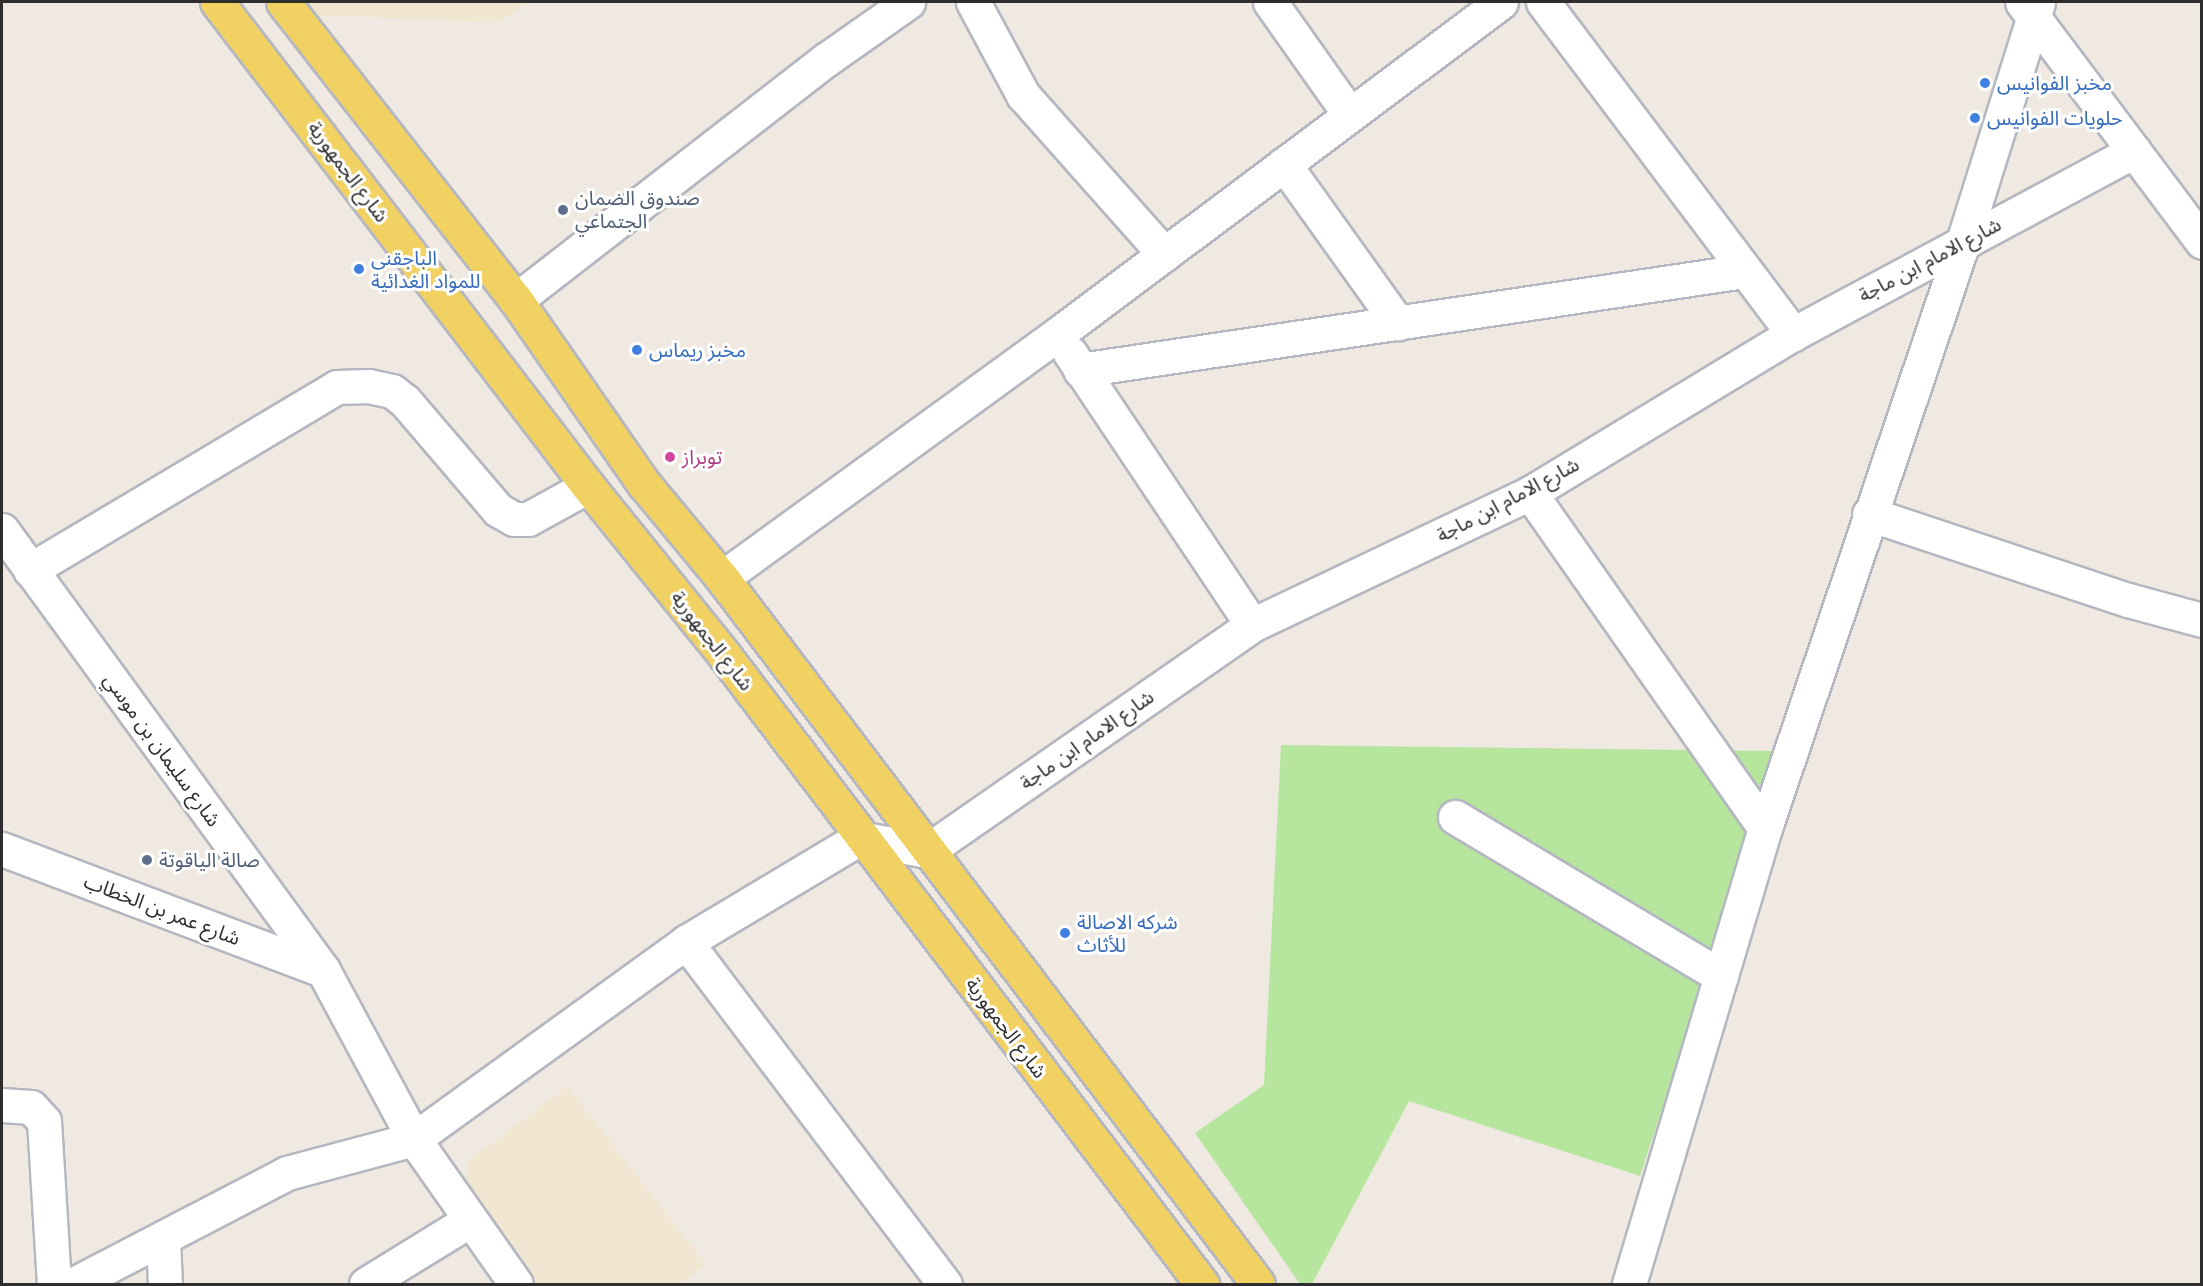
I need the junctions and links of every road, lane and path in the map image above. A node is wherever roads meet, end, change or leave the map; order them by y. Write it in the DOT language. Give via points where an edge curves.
graph roads {
  1 [pos="217,2"];
  2 [pos="283,2"];
  3 [pos="908,2"];
  4 [pos="973,2"];
  5 [pos="1270,2"];
  6 [pos="1501,2"];
  7 [pos="1543,2"];
  8 [pos="2030,6"];
  9 [pos="1350,115"];
  10 [pos="2134,151"];
  11 [pos="1284,164"];
  12 [pos="2191,212"];
  13 [pos="1963,242"];
  14 [pos="2202,242"];
  15 [pos="1164,254"];
  16 [pos="1744,272"];
  17 [pos="516,300"];
  18 [pos="1398,323"];
  19 [pos="1059,333"];
  20 [pos="1793,334"];
  21 [pos="1080,370"];
  22 [pos="588,486"];
  23 [pos="1530,493"];
  24 [pos="1869,514"];
  25 [pos="4,536"];
  26 [pos="30,570"];
  27 [pos="722,578"];
  28 [pos="2202,620"];
  29 [pos="1252,625"];
  30 [pos="1455,817"];
  31 [pos="1765,828"];
  32 [pos="860,838"];
  33 [pos="2,849"];
  34 [pos="927,851"];
  35 [pos="686,942"];
  36 [pos="323,970"];
  37 [pos="1720,976"];
  38 [pos="2,1105"];
  39 [pos="414,1139"];
  40 [pos="470,1220"];
  41 [pos="163,1239"];
  42 [pos="54,1284"];
  43 [pos="74,1284"];
  44 [pos="165,1284"];
  45 [pos="366,1284"];
  46 [pos="516,1284"];
  47 [pos="945,1284"];
  48 [pos="1202,1284"];
  49 [pos="1258,1284"];
  50 [pos="1629,1284"];
  1 -- 22 [label="main road, شارع الجمهورية"];
  2 -- 17 [label="main road"];
  3 -- 17 [label="street" via="827,59"];
  4 -- 15 [label="street" via="1023,95"];
  5 -- 9 [label="street"];
  6 -- 9 [label="street"];
  7 -- 16 [label="street"];
  8 -- 10 [label="street"];
  8 -- 13 [label="street"];
  9 -- 11 [label="street"];
  10 -- 12 [label="street"];
  10 -- 13 [label="street, شارع الامام ابن ماجة"];
  11 -- 15 [label="street"];
  11 -- 18 [label="street"];
  12 -- 14 [label="street"];
  13 -- 20 [label="street, شارع الامام ابن ماجة"];
  13 -- 24 [label="street"];
  15 -- 19 [label="street"];
  16 -- 18 [label="street"];
  16 -- 20 [label="street"];
  17 -- 27 [label="main road" via="644,484"];
  18 -- 21 [label="street"];
  19 -- 21 [label="street"];
  19 -- 27 [label="street"];
  20 -- 23 [label="street, شارع الامام ابن ماجة"];
  21 -- 29 [label="street"];
  22 -- 26 [label="street" via="528,519 514,519 498,510 393,391 368,386 337,387"];
  22 -- 32 [label="main road, شارع الجمهورية" via="725,656"];
  23 -- 29 [label="street, شارع الامام ابن ماجة"];
  23 -- 31 [label="street"];
  24 -- 28 [label="street" via="2127,600"];
  24 -- 31 [label="street"];
  25 -- 26 [label="street, شارع سليمان بن موسي"];
  26 -- 36 [label="street, شارع سليمان بن موسي"];
  27 -- 34 [label="main road"];
  29 -- 34 [label="street, شارع الامام ابن ماجة"];
  30 -- 37 [label="street"];
  31 -- 37 [label="street"];
  32 -- 34 [label="street"];
  32 -- 35 [label="street"];
  32 -- 48 [label="main road, شارع الجمهورية"];
  33 -- 36 [label="street, شارع عمر بن الخطاب"];
  34 -- 49 [label="main road"];
  35 -- 39 [label="street"];
  35 -- 47 [label="street"];
  36 -- 39 [label="street, شارع سليمان بن موسي"];
  37 -- 50 [label="street"];
  38 -- 42 [label="street" via="31,1107 44,1121"];
  39 -- 40 [label="street, شارع سليمان بن موسي"];
  39 -- 41 [label="street" via="286,1173"];
  40 -- 45 [label="street"];
  40 -- 46 [label="street, شارع سليمان بن موسي"];
  41 -- 43 [label="street"];
  41 -- 44 [label="street"];
}
